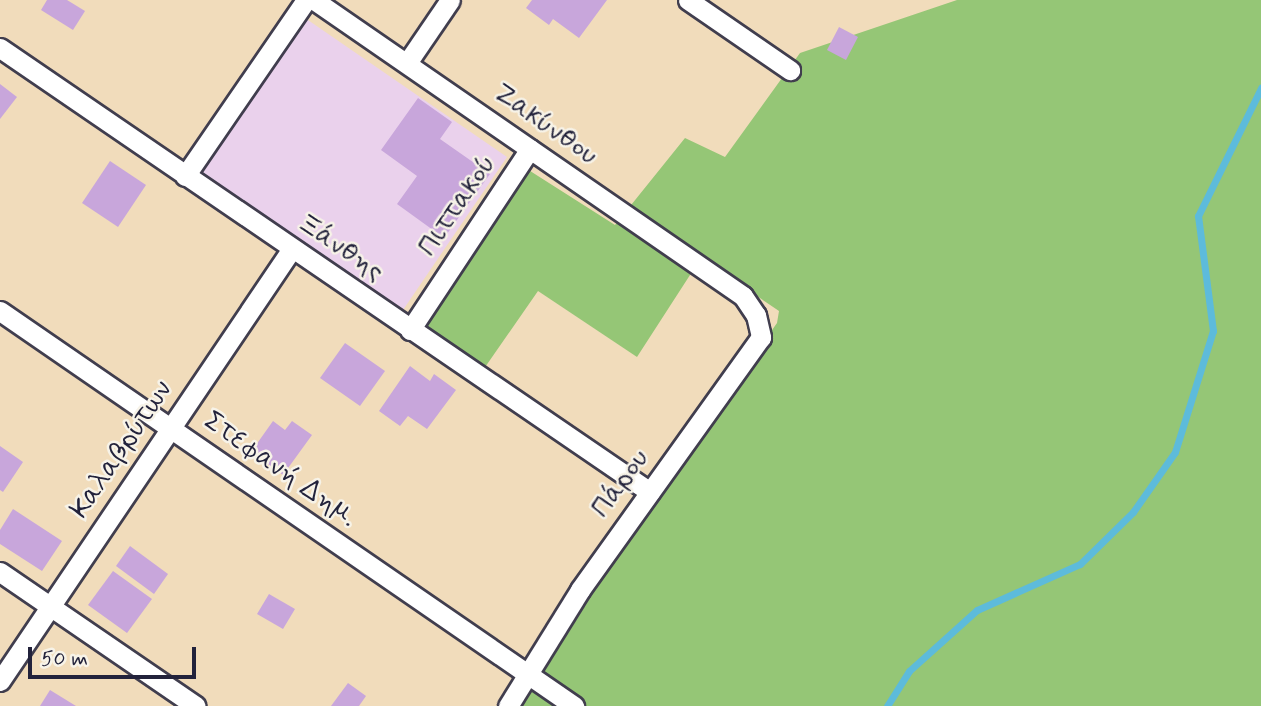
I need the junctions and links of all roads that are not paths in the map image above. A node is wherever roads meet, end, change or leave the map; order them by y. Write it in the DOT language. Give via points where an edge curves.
graph roads {
  1 [pos="306,0"];
  2 [pos="314,0"];
  3 [pos="450,0"];
  4 [pos="688,0"];
  5 [pos="0,48"];
  6 [pos="407,63"];
  7 [pos="790,69"];
  8 [pos="530,149"];
  9 [pos="184,176"];
  10 [pos="291,250"];
  11 [pos="743,296"];
  12 [pos="0,311"];
  13 [pos="410,330"];
  14 [pos="170,429"];
  15 [pos="650,492"];
  16 [pos="0,572"];
  17 [pos="51,606"];
  18 [pos="528,675"];
  19 [pos="0,681"];
  20 [pos="195,706"];
  21 [pos="508,706"];
  22 [pos="574,706"];
  1 -- 9 [label="street"];
  2 -- 6 [label="street, Ζακύνθου"];
  3 -- 6 [label="street"];
  4 -- 7 [label="street"];
  5 -- 9 [label="street, Ξάνθης"];
  6 -- 8 [label="street, Ζακύνθου"];
  8 -- 11 [label="street, Ζακύνθου"];
  8 -- 13 [label="street, Πιττακού"];
  9 -- 10 [label="street, Ξάνθης"];
  10 -- 13 [label="street, Ξάνθης"];
  10 -- 14 [label="street, Καλαβρύτων"];
  11 -- 15 [label="street, Πάρου" via="756,315 761,337"];
  12 -- 14 [label="street, Στεφανή Δημ."];
  13 -- 15 [label="street, Ξάνθης"];
  14 -- 17 [label="street, Καλαβρύτων"];
  14 -- 18 [label="street, Στεφανή Δημ."];
  15 -- 18 [label="street, Πάρου" via="580,590"];
  16 -- 17 [label="street"];
  17 -- 19 [label="street, Καλαβρύτων"];
  17 -- 20 [label="street"];
  18 -- 21 [label="street, Πάρου"];
  18 -- 22 [label="street, Στεφανή Δημ."];
}
